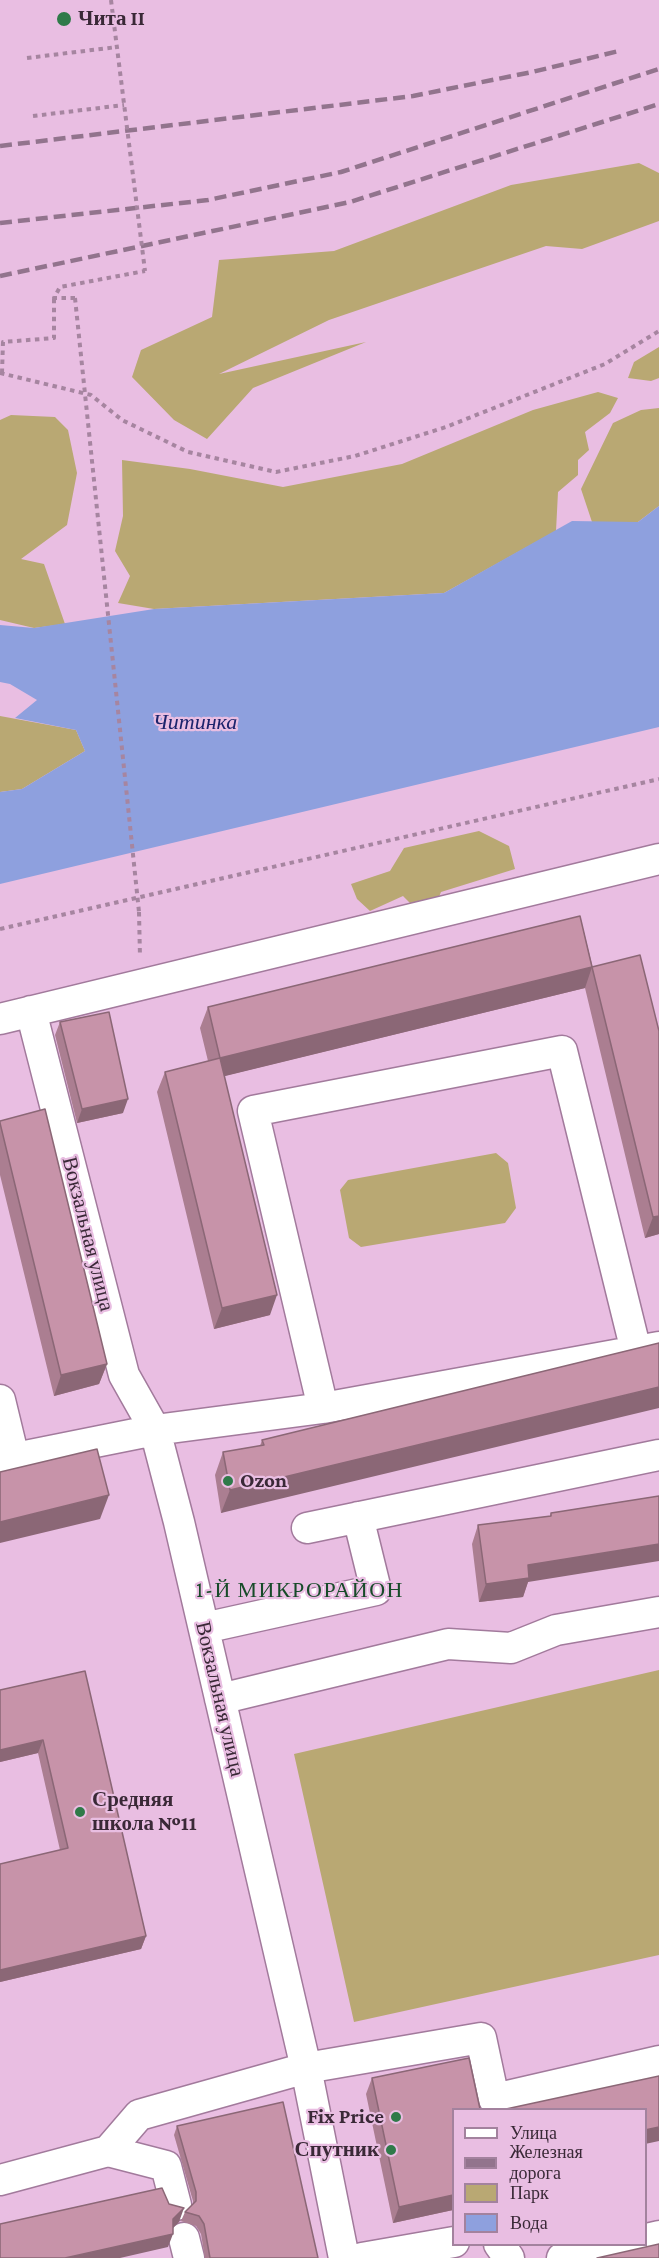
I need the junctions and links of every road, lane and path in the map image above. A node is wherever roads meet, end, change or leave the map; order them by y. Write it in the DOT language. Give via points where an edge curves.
graph roads {
  1 [pos="111,0"];
  2 [pos="117,47"];
  3 [pos="27,57"];
  4 [pos="124,105"];
  5 [pos="33,116"];
  6 [pos="54,298"];
  7 [pos="659,331"];
  8 [pos="1,373"];
  9 [pos="659,779"];
  10 [pos="659,860"];
  11 [pos="0,929"];
  12 [pos="140,960"];
  13 [pos="32,1011"];
  14 [pos="0,1019"];
  15 [pos="647,1349"];
  16 [pos="0,1400"];
  17 [pos="323,1408"];
  18 [pos="155,1430"];
  19 [pos="659,1455"];
  20 [pos="7,1460"];
  21 [pos="358,1517"];
  22 [pos="307,1528"];
  23 [pos="659,1612"];
  24 [pos="204,1629"];
  25 [pos="220,1699"];
  26 [pos="659,2061"];
  27 [pos="306,2068"];
  28 [pos="108,2151"];
  29 [pos="0,2180"];
  30 [pos="176,2205"];
  31 [pos="452,2242"];
  32 [pos="613,2246"];
  33 [pos="344,2258"];
  34 [pos="362,2258"];
  35 [pos="562,2258"];
  1 -- 2 [label="path, bridge"];
  2 -- 3 [label="path"];
  2 -- 4 [label="path, bridge"];
  4 -- 5 [label="path"];
  4 -- 6 [label="path, bridge" via="145,272 60,287"];
  6 -- 8 [label="path" via="54,338 3,342"];
  6 -- 12 [label="path, bridge" via="75,298 139,912"];
  7 -- 8 [label="path" via="605,364 446,427 356,456 276,472 188,452 122,420 91,395"];
  9 -- 11 [label="path"];
  10 -- 13 [label="street"];
  13 -- 14 [label="street"];
  13 -- 18 [label="street, Вокзальная улица" via="124,1375"];
  15 -- 17 [label="street"];
  15 -- 17 [label="street" via="562,1051 253,1111"];
  16 -- 20 [label="street"];
  17 -- 18 [label="street"];
  18 -- 20 [label="street"];
  18 -- 24 [label="street, Вокзальная улица"];
  19 -- 21 [label="street"];
  21 -- 22 [label="street"];
  21 -- 24 [label="street" via="376,1590"];
  23 -- 25 [label="street" via="556,1630 511,1648 448,1644"];
  24 -- 25 [label="street, Вокзальная улица"];
  25 -- 27 [label="street, Вокзальная улица"];
  26 -- 27 [label="street" via="494,2098 481,2038"];
  27 -- 28 [label="street" via="139,2115"];
  27 -- 33 [label="street, Вокзальная улица"];
  28 -- 29 [label="street"];
  28 -- 30 [label="street" via="166,2166"];
  31 -- 34 [label="street"];
  32 -- 35 [label="street"];
}
